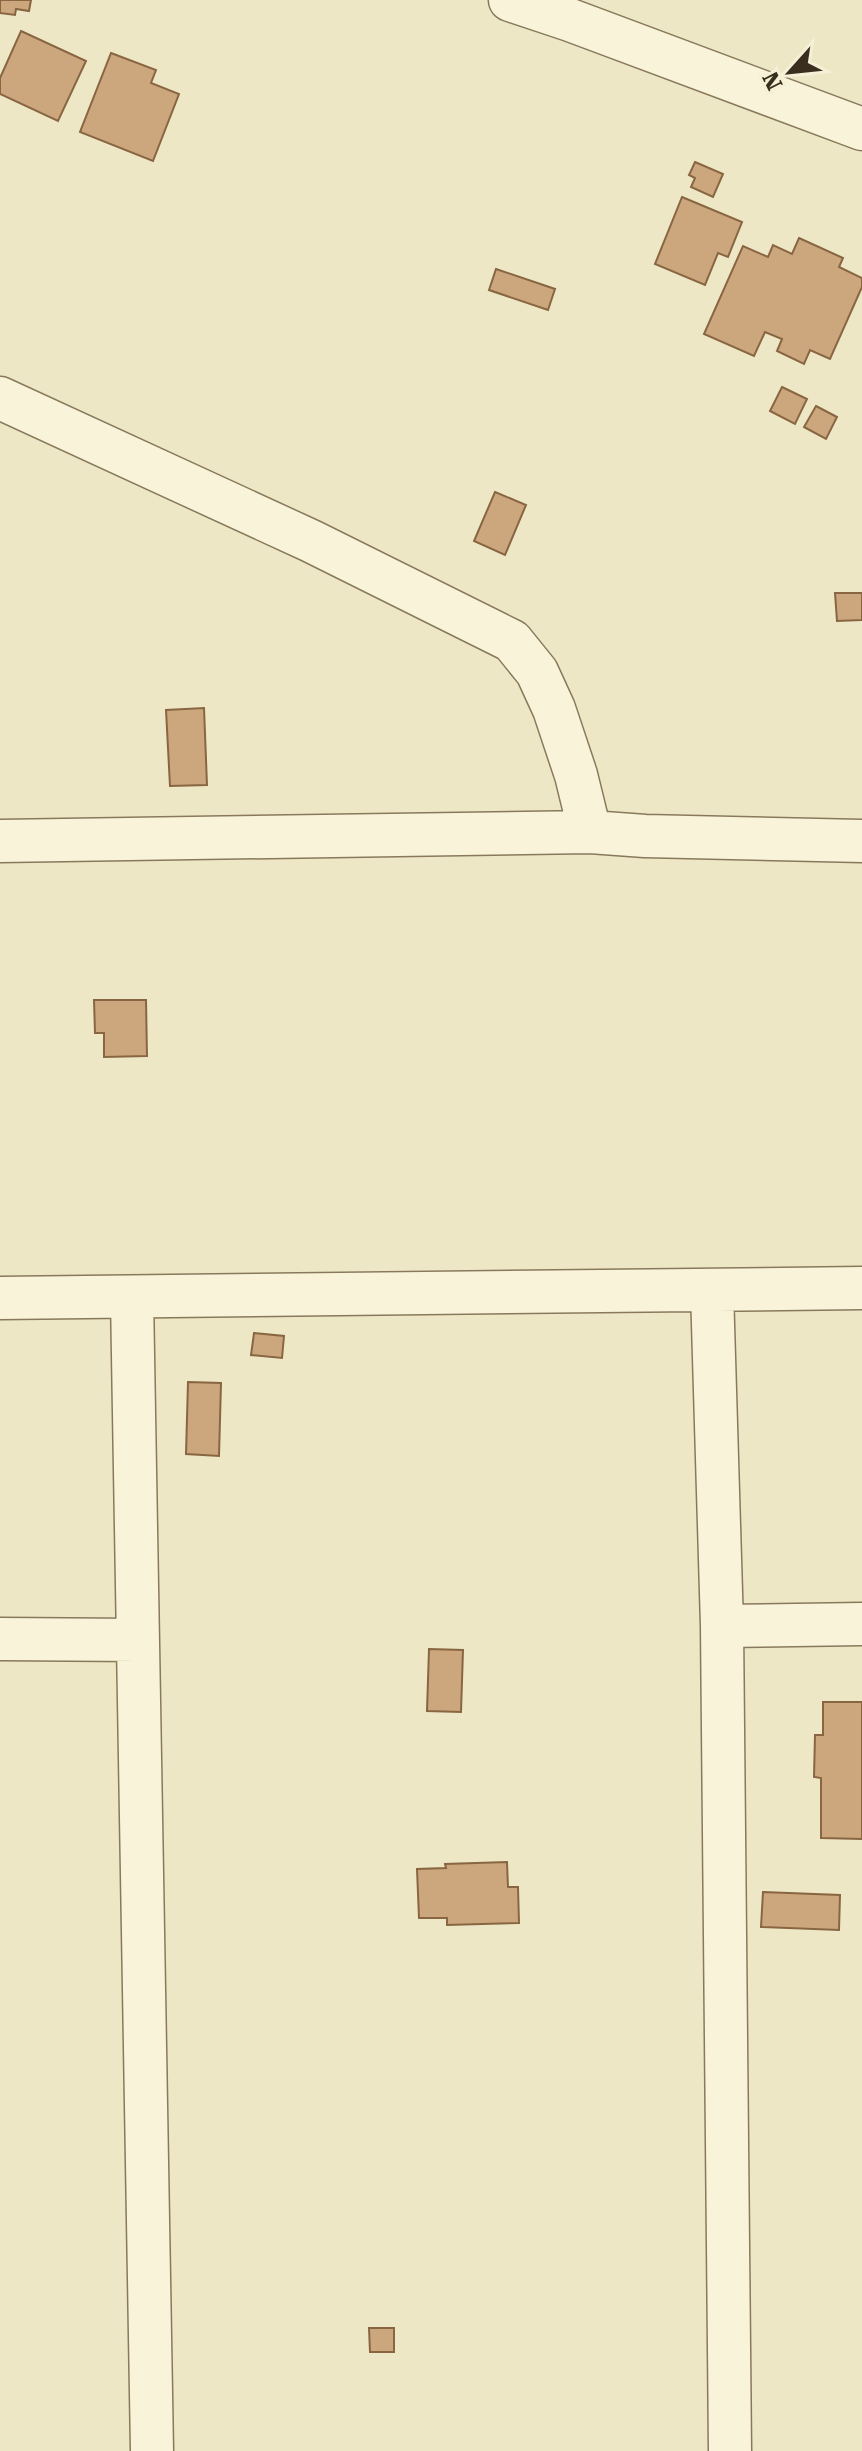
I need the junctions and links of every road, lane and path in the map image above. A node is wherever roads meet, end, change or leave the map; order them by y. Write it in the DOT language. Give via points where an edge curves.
graph roads {
  1 [pos="510,0"];
  2 [pos="862,129"];
  3 [pos="0,398"];
  4 [pos="590,832"];
  5 [pos="0,841"];
  6 [pos="862,841"];
  7 [pos="862,1288"];
  8 [pos="712,1290"];
  9 [pos="132,1297"];
  10 [pos="0,1298"];
  11 [pos="862,1624"];
  12 [pos="722,1626"];
  13 [pos="0,1639"];
  14 [pos="138,1640"];
  15 [pos="152,2451"];
  16 [pos="730,2451"];
  1 -- 2 [label="street"];
  3 -- 4 [label="street" via="311,541 512,641 537,672 554,709"];
  4 -- 5 [label="street"];
  4 -- 6 [label="street"];
  7 -- 8 [label="street"];
  8 -- 9 [label="street"];
  8 -- 12 [label="street"];
  9 -- 10 [label="street"];
  9 -- 14 [label="street"];
  11 -- 12 [label="street"];
  12 -- 16 [label="street"];
  13 -- 14 [label="street"];
  14 -- 15 [label="street"];
}
